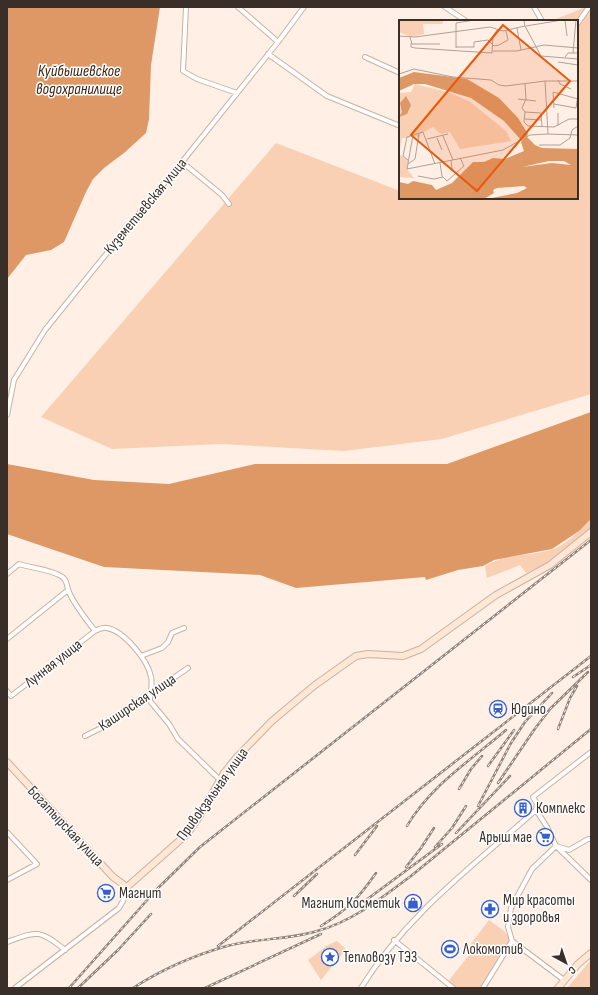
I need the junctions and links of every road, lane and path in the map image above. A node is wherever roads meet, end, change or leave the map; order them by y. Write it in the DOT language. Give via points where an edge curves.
graph roads {
  1 [pos="186,7"];
  2 [pos="238,7"];
  3 [pos="304,7"];
  4 [pos="444,7"];
  5 [pos="534,7"];
  6 [pos="587,8"];
  7 [pos="464,20"];
  8 [pos="541,20"];
  9 [pos="578,22"];
  10 [pos="278,42"];
  11 [pos="268,54"];
  12 [pos="365,57"];
  13 [pos="399,73"];
  14 [pos="237,93"];
  15 [pos="399,126"];
  16 [pos="182,162"];
  17 [pos="229,204"];
  18 [pos="7,415"];
  19 [pos="591,532"];
  20 [pos="7,574"];
  21 [pos="68,590"];
  22 [pos="184,628"];
  23 [pos="95,631"];
  24 [pos="7,639"];
  25 [pos="141,656"];
  26 [pos="188,668"];
  27 [pos="7,691"];
  28 [pos="150,694"];
  29 [pos="85,736"];
  30 [pos="591,752"];
  31 [pos="7,762"];
  32 [pos="220,780"];
  33 [pos="536,810"];
  34 [pos="7,832"];
  35 [pos="591,839"];
  36 [pos="556,846"];
  37 [pos="7,880"];
  38 [pos="591,880"];
  39 [pos="127,887"];
  40 [pos="394,940"];
  41 [pos="512,941"];
  42 [pos="7,942"];
  43 [pos="65,950"];
  44 [pos="591,953"];
  45 [pos="564,980"];
  46 [pos="15,988"];
  47 [pos="361,988"];
  48 [pos="453,988"];
  49 [pos="483,988"];
  50 [pos="558,988"];
  1 -- 14 [label="street" via="183,71 197,79"];
  2 -- 10 [label="street"];
  3 -- 10 [label="street, Куземетьевская улица"];
  4 -- 7 [label="street"];
  5 -- 8 [label="street"];
  6 -- 9 [label="street"];
  10 -- 11 [label="street, Куземетьевская улица"];
  11 -- 14 [label="street, Куземетьевская улица"];
  11 -- 15 [label="street" via="327,96"];
  12 -- 13 [label="street"];
  14 -- 16 [label="street, Куземетьевская улица"];
  16 -- 17 [label="street" via="222,194"];
  16 -- 18 [label="street, Куземетьевская улица" via="45,330 14,380"];
  19 -- 32 [label="main road, Привокзальная улица" via="550,565 496,595 421,649 403,656 356,656 272,720 237,757"];
  20 -- 21 [label="street" via="19,564 59,575 68,584"];
  21 -- 23 [label="street"];
  21 -- 24 [label="street"];
  22 -- 25 [label="street" via="172,633 162,648"];
  23 -- 25 [label="street" via="105,627 111,629 127,639"];
  23 -- 27 [label="street, Лунная улица" via="11,696"];
  25 -- 28 [label="street" via="151,675"];
  26 -- 28 [label="street, Каширская улица"];
  28 -- 29 [label="street, Каширская улица"];
  28 -- 32 [label="street" via="150,701 178,739"];
  30 -- 33 [label="street" via="533,797 537,804"];
  31 -- 39 [label="main road, Богатырская улица" via="113,877"];
  32 -- 39 [label="main road, Привокзальная улица" via="187,834"];
  33 -- 36 [label="street"];
  33 -- 40 [label="street" via="443,891"];
  34 -- 37 [label="street" via="37,864"];
  35 -- 36 [label="street" via="569,850"];
  36 -- 38 [label="street"];
  36 -- 41 [label="street" via="532,869 511,908 508,927"];
  39 -- 43 [label="street, Привокзальная улица" via="119,908"];
  40 -- 47 [label="street"];
  40 -- 48 [label="street"];
  41 -- 45 [label="street"];
  41 -- 49 [label="street"];
  42 -- 43 [label="street" via="34,933 48,936"];
  43 -- 46 [label="street, Привокзальная улица"];
  44 -- 45 [label="main road"];
  45 -- 50 [label="main road"];
}
